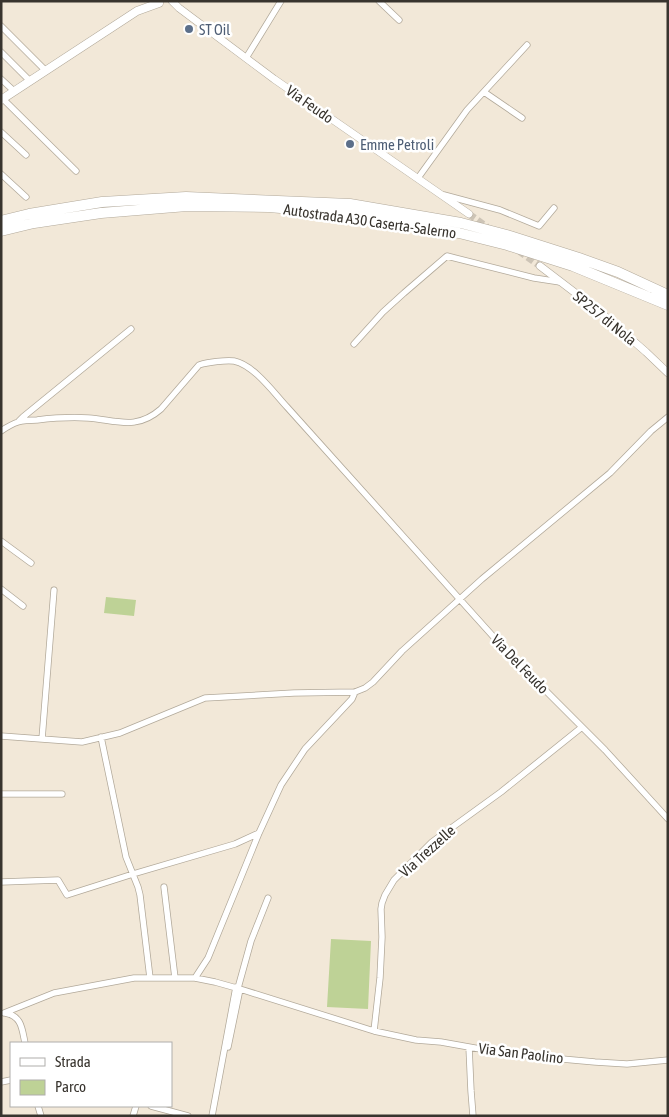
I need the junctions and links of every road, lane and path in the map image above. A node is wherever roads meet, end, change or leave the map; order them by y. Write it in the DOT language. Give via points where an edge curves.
graph roads {
  1 [pos="146,1"];
  2 [pos="172,1"];
  3 [pos="281,1"];
  4 [pos="379,1"];
  5 [pos="160,2"];
  6 [pos="179,8"];
  7 [pos="136,11"];
  8 [pos="398,20"];
  9 [pos="1,26"];
  10 [pos="527,45"];
  11 [pos="1,52"];
  12 [pos="246,58"];
  13 [pos="46,71"];
  14 [pos="1,78"];
  15 [pos="30,81"];
  16 [pos="14,91"];
  17 [pos="484,92"];
  18 [pos="2,99"];
  19 [pos="522,118"];
  20 [pos="1,132"];
  21 [pos="26,155"];
  22 [pos="76,171"];
  23 [pos="1,174"];
  24 [pos="418,178"];
  25 [pos="442,194"];
  26 [pos="26,197"];
  27 [pos="554,208"];
  28 [pos="469,214"];
  29 [pos="1,221"];
  30 [pos="1,231"];
  31 [pos="540,266"];
  32 [pos="560,282"];
  33 [pos="668,294"];
  34 [pos="668,305"];
  35 [pos="131,329"];
  36 [pos="354,344"];
  37 [pos="668,373"];
  38 [pos="668,417"];
  39 [pos="19,421"];
  40 [pos="1,431"];
  41 [pos="1,541"];
  42 [pos="31,563"];
  43 [pos="1,588"];
  44 [pos="54,590"];
  45 [pos="460,599"];
  46 [pos="23,606"];
  47 [pos="355,692"];
  48 [pos="582,727"];
  49 [pos="1,736"];
  50 [pos="101,738"];
  51 [pos="42,739"];
  52 [pos="1,794"];
  53 [pos="62,794"];
  54 [pos="668,819"];
  55 [pos="259,833"];
  56 [pos="133,874"];
  57 [pos="1,882"];
  58 [pos="164,887"];
  59 [pos="268,898"];
  60 [pos="150,978"];
  61 [pos="174,978"];
  62 [pos="195,978"];
  63 [pos="238,988"];
  64 [pos="3,1013"];
  65 [pos="374,1031"];
  66 [pos="25,1042"];
  67 [pos="469,1047"];
  68 [pos="668,1060"];
  69 [pos="155,1107"];
  70 [pos="188,1116"];
  71 [pos="214,1116"];
  72 [pos="473,1116"];
  1 -- 7 [label="main road"];
  2 -- 6 [label="street, Via Feudo"];
  3 -- 12 [label="street"];
  4 -- 8 [label="street"];
  5 -- 6 [label="street, Via Feudo"];
  5 -- 7 [label="main road"];
  6 -- 12 [label="street, Via Feudo"];
  7 -- 13 [label="main road"];
  9 -- 13 [label="street"];
  10 -- 17 [label="street"];
  11 -- 15 [label="street"];
  12 -- 24 [label="street, Via Feudo"];
  13 -- 15 [label="main road"];
  14 -- 16 [label="street"];
  15 -- 16 [label="main road"];
  16 -- 18 [label="main road"];
  17 -- 19 [label="street"];
  17 -- 24 [label="street" via="467,110"];
  18 -- 22 [label="street"];
  20 -- 21 [label="street"];
  23 -- 26 [label="street"];
  24 -- 25 [label="street, Via Feudo"];
  25 -- 27 [label="street" via="500,210 539,226"];
  25 -- 28 [label="street, Via Feudo"];
  29 -- 33 [label="highway, Autostrada A30 Caserta-Salerno" via="102,202 186,197 350,204 461,223 510,236 618,272"];
  30 -- 34 [label="highway, Autostrada A30 Caserta-Salerno" via="101,213 188,206 269,207 349,214 459,233 507,245 573,266"];
  31 -- 32 [label="street, SP257 di Nola"];
  32 -- 36 [label="street" via="447,256 383,312"];
  32 -- 37 [label="street, SP257 di Nola" via="599,311"];
  35 -- 39 [label="street"];
  38 -- 45 [label="street" via="610,473"];
  39 -- 40 [label="street"];
  39 -- 45 [label="street, Via Del Feudo" via="88,418 135,422 161,409 199,364 227,361 240,364 253,371 287,407"];
  41 -- 42 [label="street"];
  43 -- 46 [label="street"];
  44 -- 51 [label="street"];
  45 -- 47 [label="street" via="373,682"];
  45 -- 48 [label="street, Via Del Feudo" via="508,653"];
  47 -- 50 [label="street" via="205,698"];
  47 -- 55 [label="street" via="294,764 281,784"];
  48 -- 54 [label="street, Via Del Feudo"];
  48 -- 65 [label="street, Via Trezzelle" via="432,842 394,880 381,909 380,978"];
  49 -- 51 [label="street"];
  50 -- 51 [label="street" via="82,742"];
  50 -- 56 [label="street" via="126,857"];
  52 -- 53 [label="street"];
  55 -- 56 [label="street" via="235,844"];
  55 -- 62 [label="street" via="208,958"];
  56 -- 57 [label="street" via="67,895 58,880"];
  56 -- 60 [label="street" via="140,895"];
  58 -- 61 [label="street"];
  59 -- 63 [label="street" via="251,941"];
  60 -- 61 [label="street, Via San Paolino"];
  60 -- 64 [label="street, Via San Paolino" via="54,993"];
  61 -- 62 [label="street, Via San Paolino"];
  62 -- 63 [label="street, Via San Paolino"];
  63 -- 65 [label="street, Via San Paolino"];
  63 -- 71 [label="street"];
  64 -- 66 [label="street" via="15,1016"];
  65 -- 67 [label="street, Via San Paolino"];
  67 -- 68 [label="street, Via San Paolino" via="529,1056 627,1064"];
  67 -- 72 [label="street"];
  69 -- 70 [label="street"];
}
